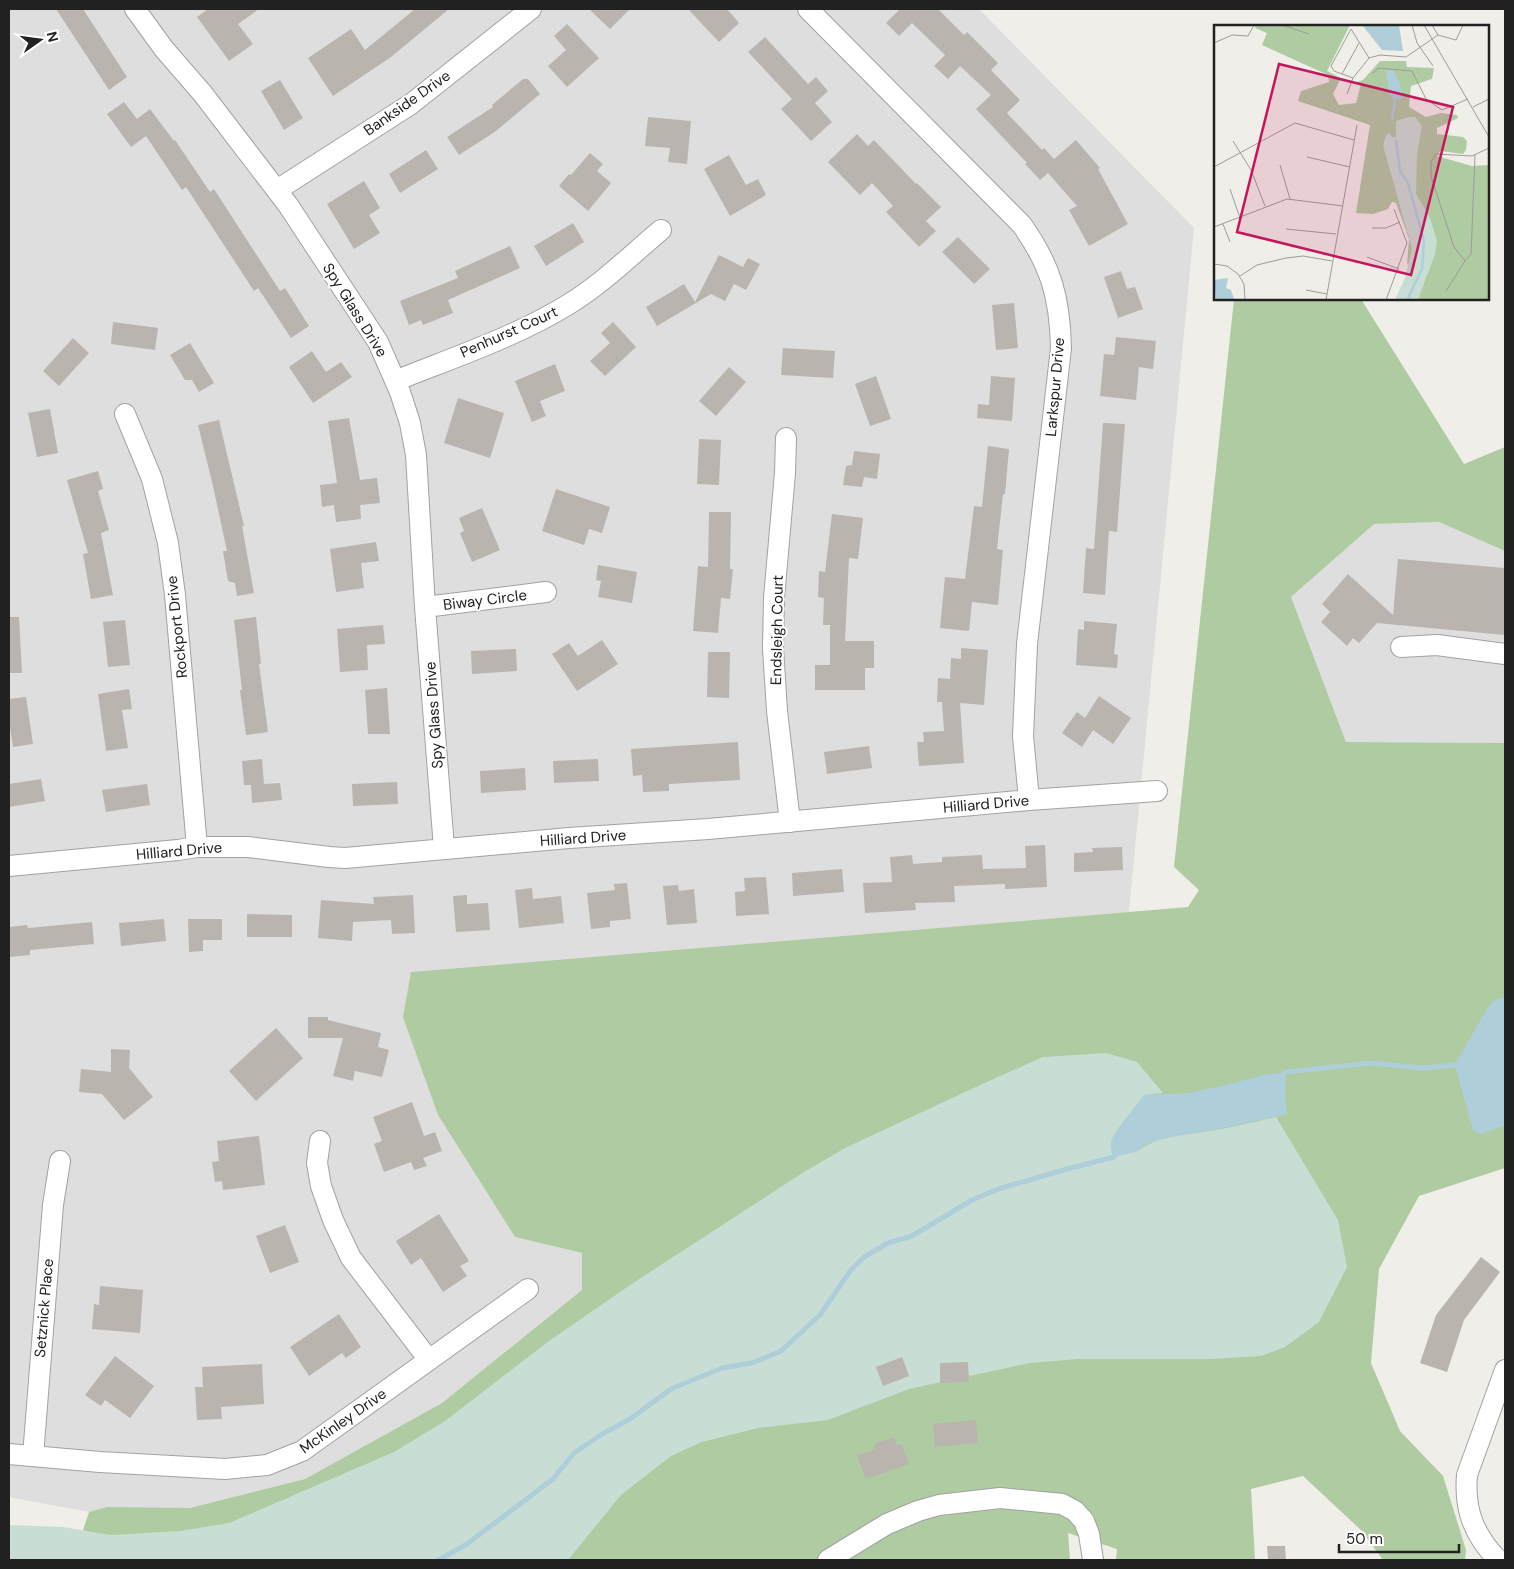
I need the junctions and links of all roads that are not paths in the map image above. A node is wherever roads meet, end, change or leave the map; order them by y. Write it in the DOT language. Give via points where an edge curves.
graph roads {
  1 [pos="135,9"];
  2 [pos="531,9"];
  3 [pos="808,9"];
  4 [pos="278,190"];
  5 [pos="661,230"];
  6 [pos="395,381"];
  7 [pos="126,414"];
  8 [pos="786,438"];
  9 [pos="546,592"];
  10 [pos="425,607"];
  11 [pos="1401,647"];
  12 [pos="1505,654"];
  13 [pos="1157,791"];
  14 [pos="1029,800"];
  15 [pos="790,822"];
  16 [pos="197,847"];
  17 [pos="444,848"];
  18 [pos="9,866"];
  19 [pos="320,1141"];
  20 [pos="60,1161"];
  21 [pos="528,1289"];
  22 [pos="429,1360"];
  23 [pos="1505,1370"];
  24 [pos="9,1454"];
  25 [pos="32,1456"];
  26 [pos="828,1560"];
  27 [pos="1093,1560"];
  28 [pos="1498,1560"];
  1 -- 4 [label="street, Spy Glass Drive"];
  2 -- 4 [label="street, Bankside Drive" via="411,104"];
  3 -- 14 [label="street, Larkspur Drive" via="1022,225 1053,283 1061,348 1027,644 1023,736"];
  4 -- 6 [label="street, Spy Glass Drive" via="378,342"];
  5 -- 6 [label="street, Penhurst Court" via="591,289 554,313"];
  6 -- 10 [label="street, Spy Glass Drive" via="410,423 416,455"];
  7 -- 16 [label="street, Rockport Drive" via="152,479 168,543"];
  8 -- 15 [label="street, Endsleigh Court" via="773,648"];
  9 -- 10 [label="street, Biway Circle"];
  10 -- 17 [label="street, Spy Glass Drive"];
  11 -- 12 [label="street" via="1437,645"];
  13 -- 14 [label="street, Hilliard Drive"];
  14 -- 15 [label="street, Hilliard Drive"];
  15 -- 17 [label="street, Hilliard Drive"];
  16 -- 17 [label="street, Hilliard Drive" via="248,846 345,858"];
  16 -- 18 [label="street, Hilliard Drive"];
  19 -- 22 [label="street" via="317,1163 320,1186 351,1258"];
  20 -- 25 [label="street, Setznick Place" via="53,1205"];
  21 -- 22 [label="street, McKinley Drive"];
  22 -- 25 [label="street, McKinley Drive" via="302,1451 267,1465 225,1469"];
  23 -- 28 [label="street" via="1467,1475 1466,1486 1471,1519 1486,1548"];
  24 -- 25 [label="street, McKinley Drive"];
  26 -- 27 [label="street" via="887,1524 918,1512 938,1505 1000,1498 1062,1504 1075,1512 1084,1520"];
}
